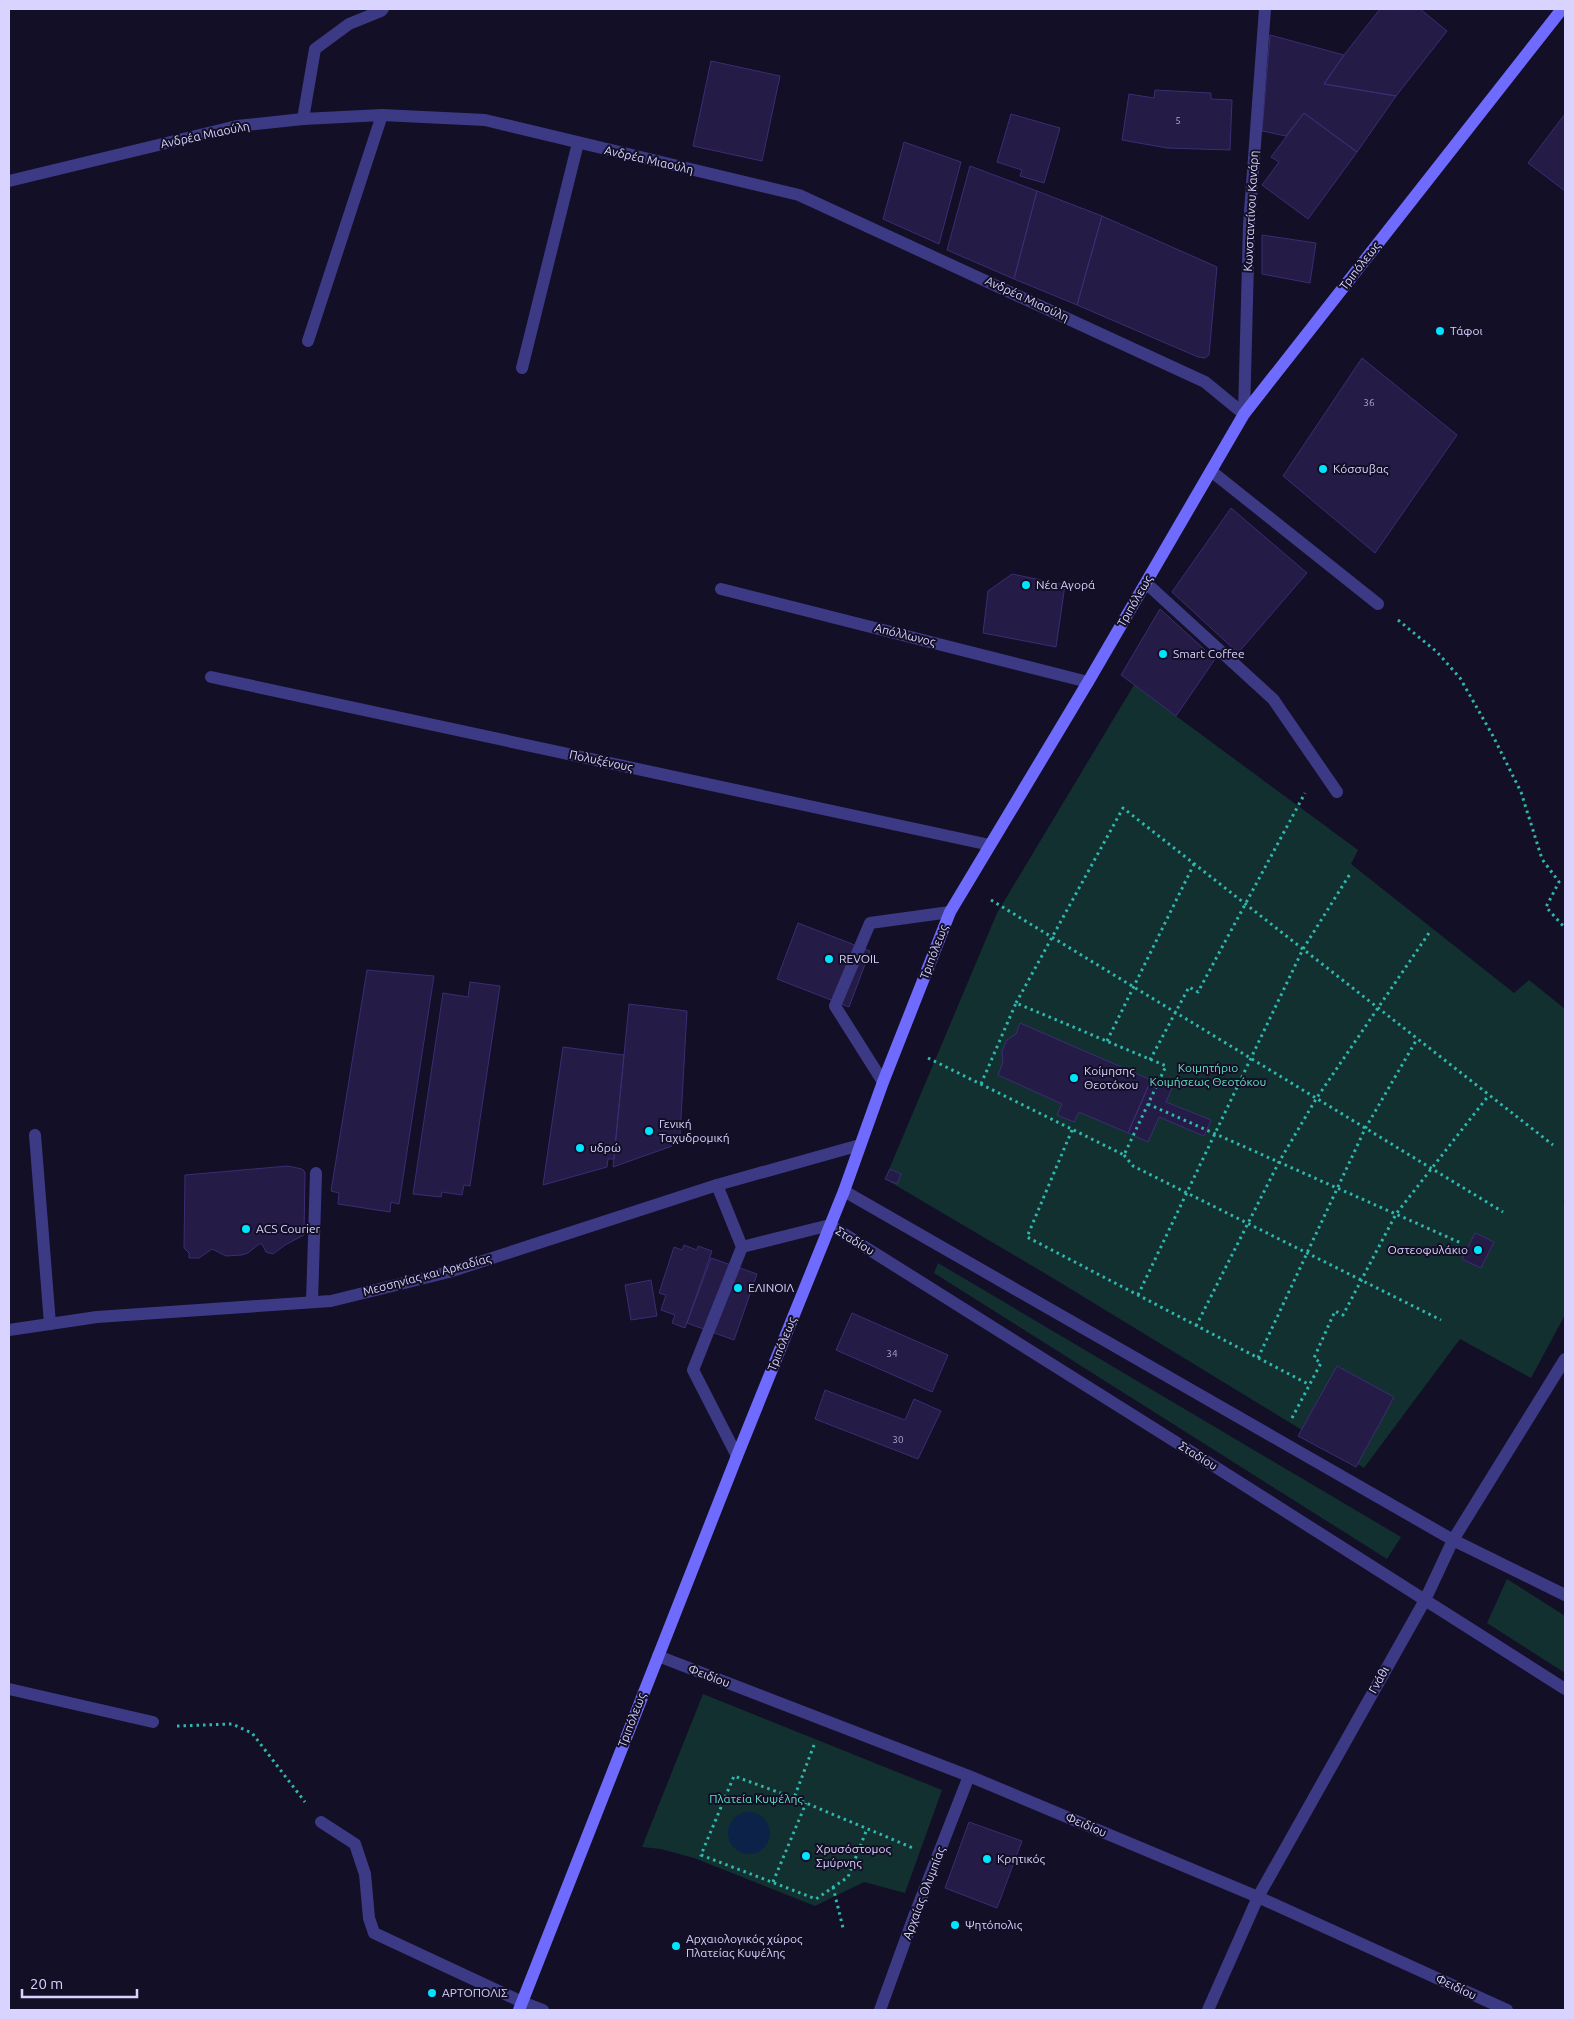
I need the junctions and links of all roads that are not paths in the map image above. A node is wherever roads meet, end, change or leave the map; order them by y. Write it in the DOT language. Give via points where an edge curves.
graph roads {
  1 [pos="383,9"];
  2 [pos="1265,9"];
  3 [pos="1562,12"];
  4 [pos="382,115"];
  5 [pos="303,118"];
  6 [pos="578,144"];
  7 [pos="9,181"];
  8 [pos="308,341"];
  9 [pos="522,368"];
  10 [pos="1244,414"];
  11 [pos="1211,471"];
  12 [pos="1146,583"];
  13 [pos="721,588"];
  14 [pos="1378,604"];
  15 [pos="211,677"];
  16 [pos="1088,682"];
  17 [pos="1337,792"];
  18 [pos="990,845"];
  19 [pos="950,912"];
  20 [pos="883,1082"];
  21 [pos="35,1135"];
  22 [pos="860,1145"];
  23 [pos="316,1174"];
  24 [pos="717,1185"];
  25 [pos="844,1191"];
  26 [pos="830,1225"];
  27 [pos="742,1246"];
  28 [pos="312,1302"];
  29 [pos="50,1324"];
  30 [pos="9,1330"];
  31 [pos="1565,1359"];
  32 [pos="737,1456"];
  33 [pos="1453,1540"];
  34 [pos="1565,1595"];
  35 [pos="1424,1600"];
  36 [pos="658,1656"];
  37 [pos="9,1689"];
  38 [pos="1565,1689"];
  39 [pos="153,1722"];
  40 [pos="969,1776"];
  41 [pos="321,1822"];
  42 [pos="1258,1897"];
  43 [pos="520,2006"];
  44 [pos="543,2010"];
  45 [pos="880,2010"];
  46 [pos="1208,2010"];
  47 [pos="1506,2010"];
  1 -- 5 [label="street" via="349,24 315,49"];
  2 -- 10 [label="street, Κωνσταντίνου Κανάρη" via="1248,225"];
  3 -- 10 [label="main road, Τριπόλεως"];
  4 -- 5 [label="street, Ανδρέα Μιαούλη"];
  4 -- 6 [label="street, Ανδρέα Μιαούλη" via="485,120"];
  4 -- 8 [label="street"];
  5 -- 7 [label="street, Ανδρέα Μιαούλη" via="236,126"];
  6 -- 9 [label="street"];
  6 -- 10 [label="street, Ανδρέα Μιαούλη" via="798,195 1205,382"];
  10 -- 11 [label="main road, Τριπόλεως"];
  11 -- 12 [label="main road, Τριπόλεως"];
  11 -- 14 [label="street"];
  12 -- 16 [label="main road, Τριπόλεως"];
  12 -- 17 [label="street" via="1273,698"];
  13 -- 16 [label="street, Απόλλωνος"];
  15 -- 18 [label="street, Πολυξένους"];
  16 -- 18 [label="main road, Τριπόλεως"];
  18 -- 19 [label="main road, Τριπόλεως"];
  19 -- 20 [label="main road, Τριπόλεως"];
  19 -- 20 [label="street" via="870,923 835,1006"];
  20 -- 22 [label="main road, Τριπόλεως"];
  21 -- 29 [label="street"];
  22 -- 24 [label="street, Μεσσηνίας και Αρκαδίας"];
  22 -- 25 [label="main road, Τριπόλεως"];
  23 -- 28 [label="street"];
  24 -- 27 [label="street"];
  24 -- 28 [label="street, Μεσσηνίας και Αρκαδίας" via="449,1272"];
  25 -- 26 [label="main road, Τριπόλεως"];
  25 -- 33 [label="street"];
  26 -- 27 [label="street"];
  26 -- 32 [label="main road, Τριπόλεως"];
  26 -- 35 [label="street, Σταδίου"];
  27 -- 32 [label="street" via="694,1370"];
  28 -- 29 [label="street, Μεσσηνίας και Αρκαδίας" via="97,1317"];
  29 -- 30 [label="street, Μεσσηνίας και Αρκαδίας"];
  31 -- 33 [label="street, Γνάθι"];
  32 -- 36 [label="main road, Τριπόλεως"];
  33 -- 34 [label="street"];
  33 -- 35 [label="street, Γνάθι"];
  35 -- 38 [label="street, Σταδίου"];
  35 -- 42 [label="street, Γνάθι"];
  36 -- 40 [label="street, Φειδίου"];
  36 -- 43 [label="main road, Τριπόλεως"];
  37 -- 39 [label="street"];
  40 -- 42 [label="street, Φειδίου"];
  40 -- 45 [label="street, Αρχαίας Ολυμπίας"];
  41 -- 43 [label="street" via="355,1844 366,1874 368,1918 374,1933"];
  42 -- 46 [label="street, Γνάθι"];
  42 -- 47 [label="street, Φειδίου"];
  43 -- 44 [label="street"];
}
